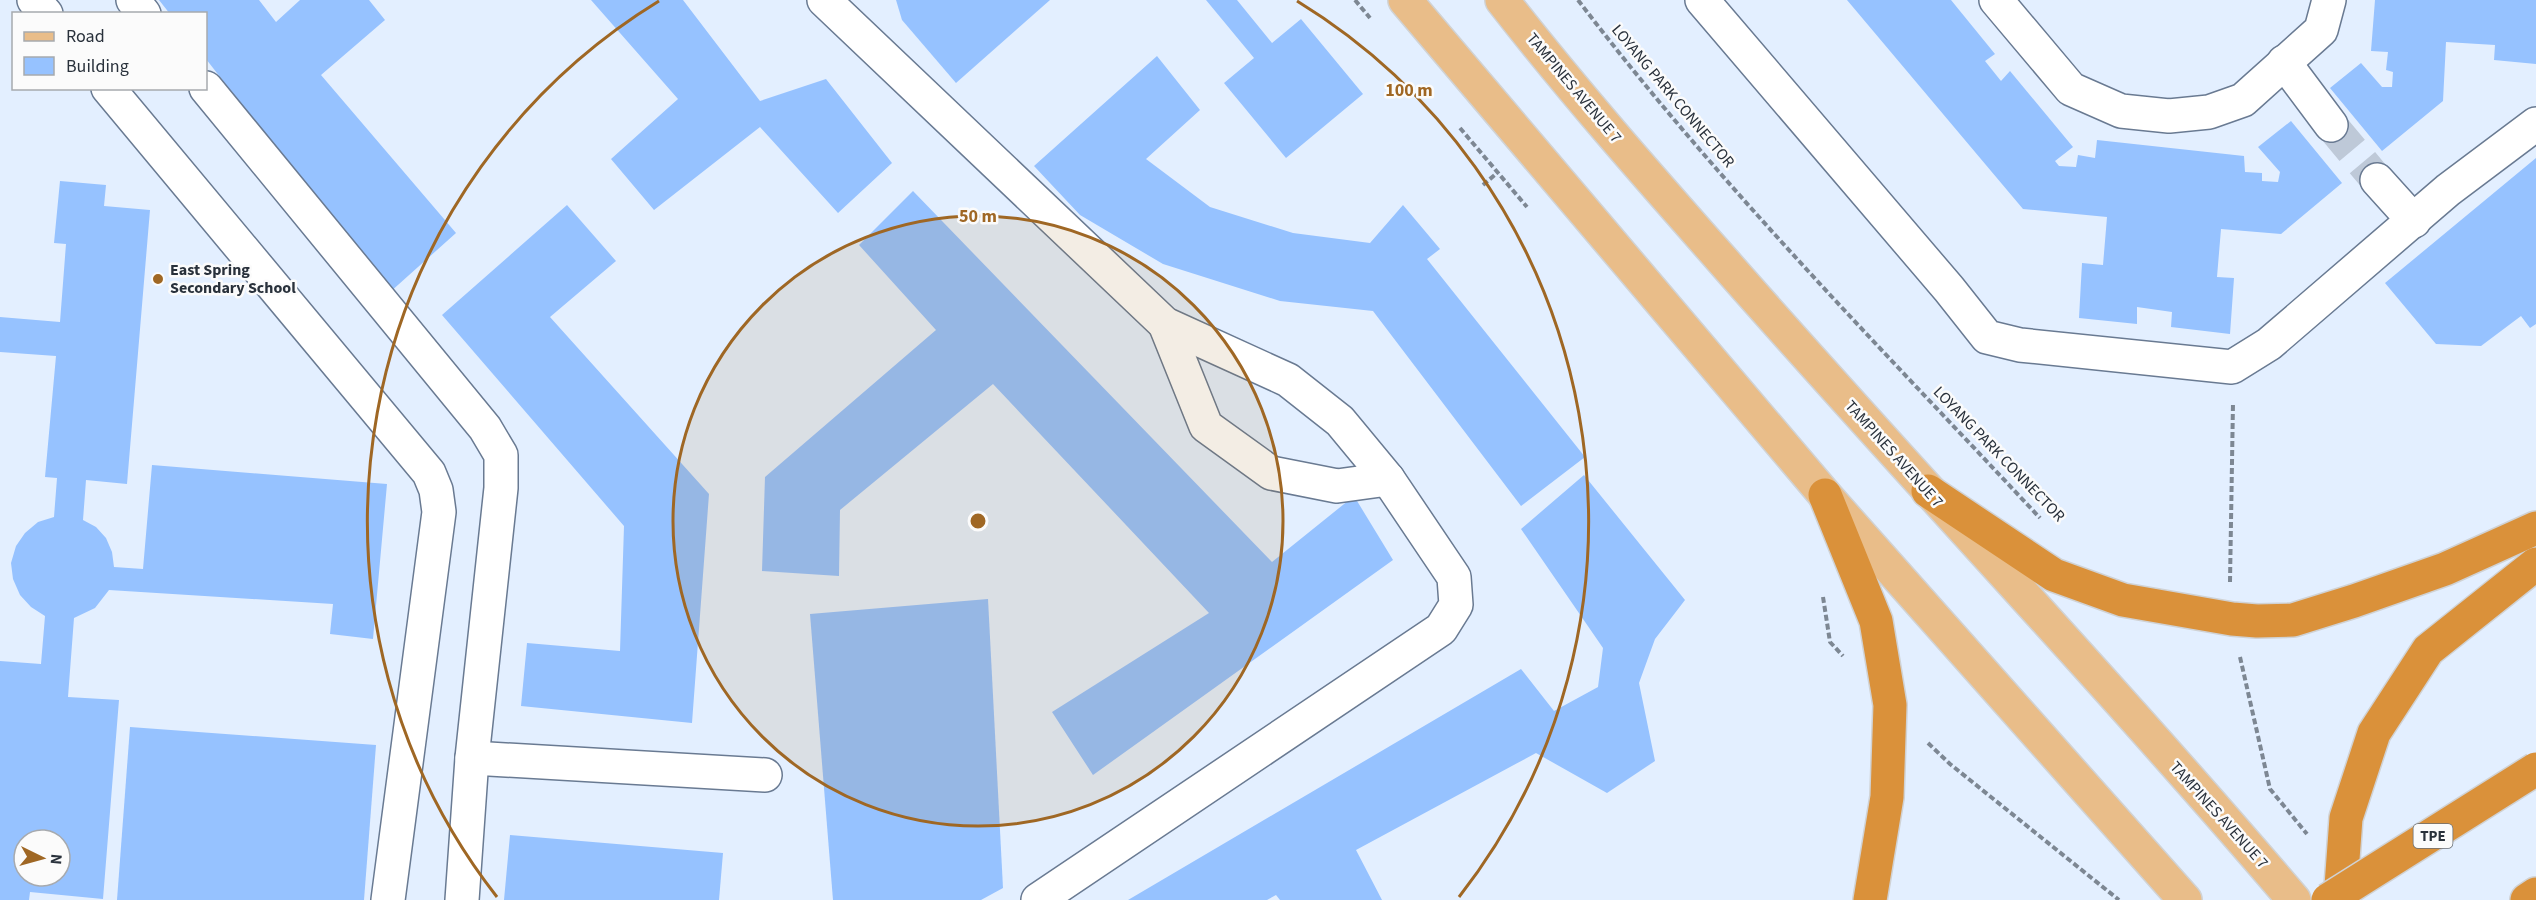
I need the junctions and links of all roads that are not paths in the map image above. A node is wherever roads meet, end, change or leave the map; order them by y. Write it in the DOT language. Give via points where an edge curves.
graph roads {
  1 [pos="34,0"];
  2 [pos="133,0"];
  3 [pos="824,0"];
  4 [pos="1405,0"];
  5 [pos="1502,0"];
  6 [pos="1702,0"];
  7 [pos="1996,0"];
  8 [pos="2330,0"];
  9 [pos="44,12"];
  10 [pos="142,12"];
  11 [pos="2284,62"];
  12 [pos="207,89"];
  13 [pos="110,90"];
  14 [pos="2536,124"];
  15 [pos="2331,125"];
  16 [pos="2377,180"];
  17 [pos="2414,221"];
  18 [pos="1166,324"];
  19 [pos="1388,479"];
  20 [pos="1928,491"];
  21 [pos="1825,495"];
  22 [pos="2536,528"];
  23 [pos="2536,564"];
  24 [pos="472,758"];
  25 [pos="2536,770"];
  26 [pos="765,775"];
  27 [pos="2336,892"];
  28 [pos="2536,894"];
  29 [pos="388,900"];
  30 [pos="462,900"];
  31 [pos="1038,900"];
  32 [pos="1870,900"];
  33 [pos="2186,900"];
  34 [pos="2294,900"];
  35 [pos="2527,900"];
  1 -- 9 [label="lane"];
  2 -- 10 [label="lane"];
  3 -- 18 [label="lane"];
  4 -- 21 [label="main road"];
  5 -- 20 [label="main road, TAMPINES AVENUE 7" via="1568,84"];
  6 -- 17 [label="lane" via="1987,337 2020,345 2232,367 2269,344"];
  7 -- 11 [label="lane" via="2071,89 2121,111 2169,116 2209,112 2243,100"];
  8 -- 11 [label="lane" via="2321,30"];
  11 -- 15 [label="lane"];
  12 -- 24 [label="lane" via="485,428 501,455 501,488"];
  13 -- 29 [label="lane" via="429,473 436,490 439,512"];
  14 -- 17 [label="lane" via="2448,190"];
  16 -- 17 [label="lane"];
  18 -- 19 [label="lane" via="1288,380 1341,421"];
  18 -- 19 [label="lane" via="1206,426 1271,473 1338,486"];
  19 -- 31 [label="lane" via="1454,577 1456,605 1442,629"];
  20 -- 22 [label="highway" via="2054,575 2123,600 2293,620 2445,569"];
  20 -- 34 [label="main road, TAMPINES AVENUE 7"];
  21 -- 32 [label="highway" via="1876,621 1890,705 1887,797"];
  21 -- 33 [label="main road"];
  23 -- 27 [label="highway" via="2428,650 2374,733 2346,818"];
  24 -- 26 [label="lane"];
  24 -- 30 [label="lane"];
  25 -- 27 [label="highway, TPE, bridge"];
  28 -- 35 [label="highway"];
}
